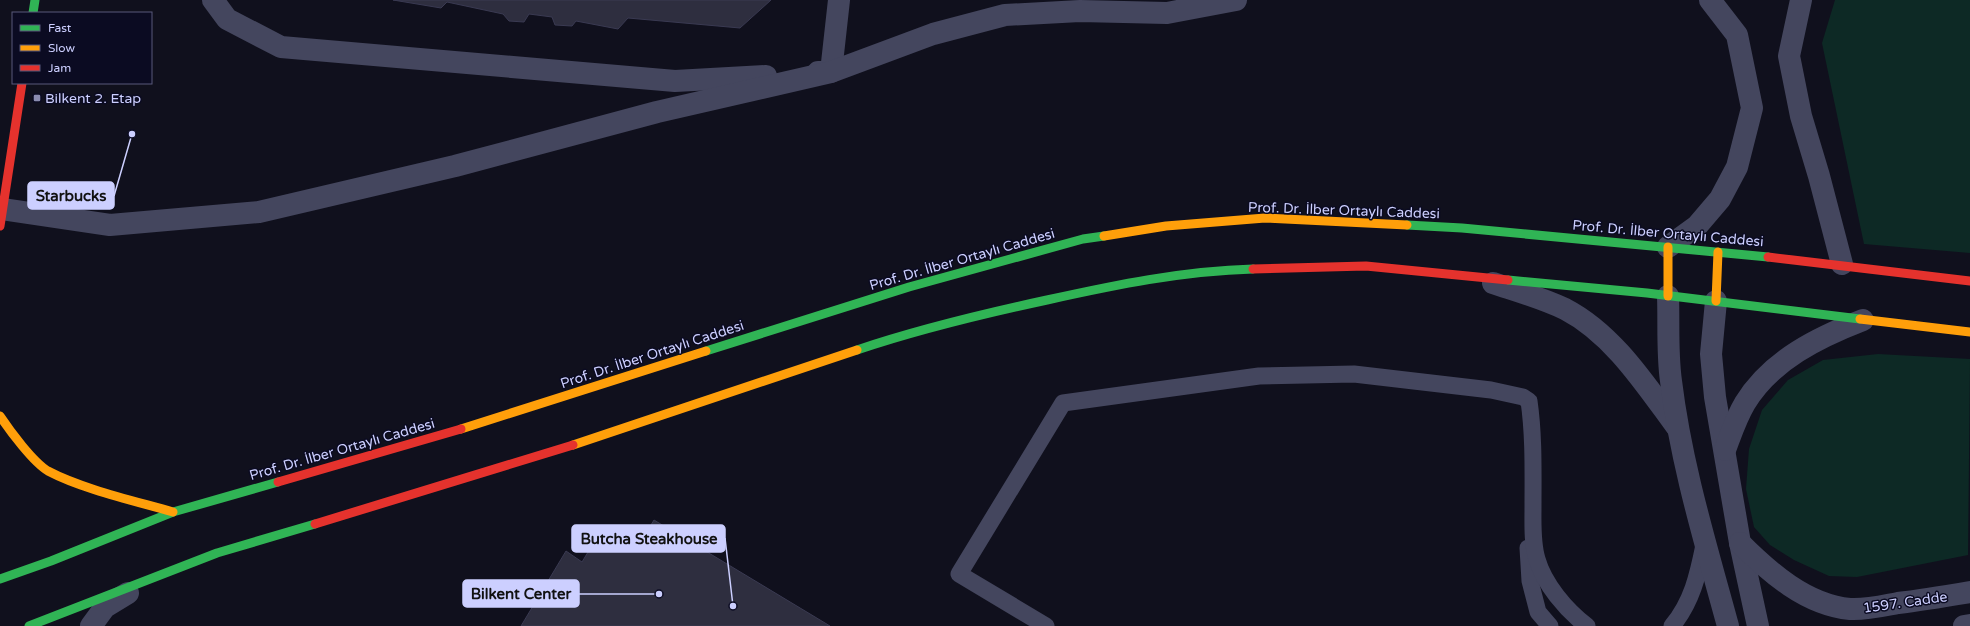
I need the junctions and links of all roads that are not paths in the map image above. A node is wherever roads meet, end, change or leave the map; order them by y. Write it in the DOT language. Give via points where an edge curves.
graph roads {
  1 [pos="35,0"];
  2 [pos="213,0"];
  3 [pos="839,0"];
  4 [pos="1232,0"];
  5 [pos="1710,0"];
  6 [pos="1801,0"];
  7 [pos="33,12"];
  8 [pos="831,72"];
  9 [pos="22,84"];
  10 [pos="1,217"];
  11 [pos="1668,247"];
  12 [pos="1718,252"];
  13 [pos="1842,264"];
  14 [pos="1475,277"];
  15 [pos="1970,281"];
  16 [pos="1668,296"];
  17 [pos="1716,301"];
  18 [pos="1863,320"];
  19 [pos="1970,332"];
  20 [pos="0,416"];
  21 [pos="1679,430"];
  22 [pos="1724,454"];
  23 [pos="173,512"];
  24 [pos="1534,532"];
  25 [pos="1705,541"];
  26 [pos="1740,543"];
  27 [pos="0,579"];
  28 [pos="149,580"];
  29 [pos="1970,592"];
  30 [pos="1970,625"];
  31 [pos="29,626"];
  32 [pos="92,626"];
  33 [pos="1046,626"];
  34 [pos="1550,626"];
  35 [pos="1587,626"];
  36 [pos="1672,626"];
  37 [pos="1728,626"];
  38 [pos="1758,626"];
  39 [pos="1964,626"];
  1 -- 7 [label="street"];
  2 -- 8 [label="street" via="227,19 281,47 675,81"];
  3 -- 8 [label="street"];
  4 -- 8 [label="street" via="1167,13 1080,11 1005,14 933,34"];
  5 -- 11 [label="street" via="1738,35 1752,108 1737,167 1720,199 1697,226"];
  6 -- 13 [label="street" via="1789,56 1801,116"];
  8 -- 10 [label="street" via="657,112 455,166 259,212 110,225"];
  9 -- 10 [label="street"];
  11 -- 12 [label="street, Prof. Dr. İlber Ortaylı Caddesi"];
  11 -- 16 [label="street"];
  11 -- 23 [label="street, Prof. Dr. İlber Ortaylı Caddesi" via="1462,228 1265,218 1166,226 1083,239 909,288 423,441"];
  12 -- 13 [label="street, Prof. Dr. İlber Ortaylı Caddesi"];
  12 -- 17 [label="street"];
  13 -- 15 [label="street, Prof. Dr. İlber Ortaylı Caddesi"];
  14 -- 16 [label="street"];
  14 -- 21 [label="street" via="1565,309 1584,321 1603,336 1632,367"];
  14 -- 28 [label="street" via="1366,266 1218,270 1131,281 1032,302 963,318 874,344 506,466 217,553"];
  16 -- 17 [label="street"];
  16 -- 21 [label="street" via="1671,380"];
  17 -- 18 [label="street"];
  17 -- 22 [label="street" via="1711,354"];
  18 -- 19 [label="street"];
  18 -- 22 [label="street" via="1802,348 1766,377 1745,403 1734,424"];
  20 -- 23 [label="street" via="15,438 47,470 89,488"];
  21 -- 25 [label="street"];
  22 -- 26 [label="street"];
  23 -- 27 [label="street, Prof. Dr. İlber Ortaylı Caddesi"];
  24 -- 33 [label="lane" via="1532,422 1528,401 1523,396 1354,374 1259,376 1063,403 960,574"];
  24 -- 34 [label="lane" via="1528,546 1530,581 1538,612"];
  24 -- 35 [label="lane" via="1537,558 1546,580 1572,613"];
  25 -- 36 [label="lane" via="1690,601"];
  25 -- 37 [label="street"];
  26 -- 29 [label="street, 1597. Cadde" via="1782,580 1808,596 1830,605 1863,609"];
  26 -- 38 [label="street"];
  28 -- 31 [label="street"];
  28 -- 32 [label="street" via="106,607"];
  30 -- 39 [label="street"];
}
